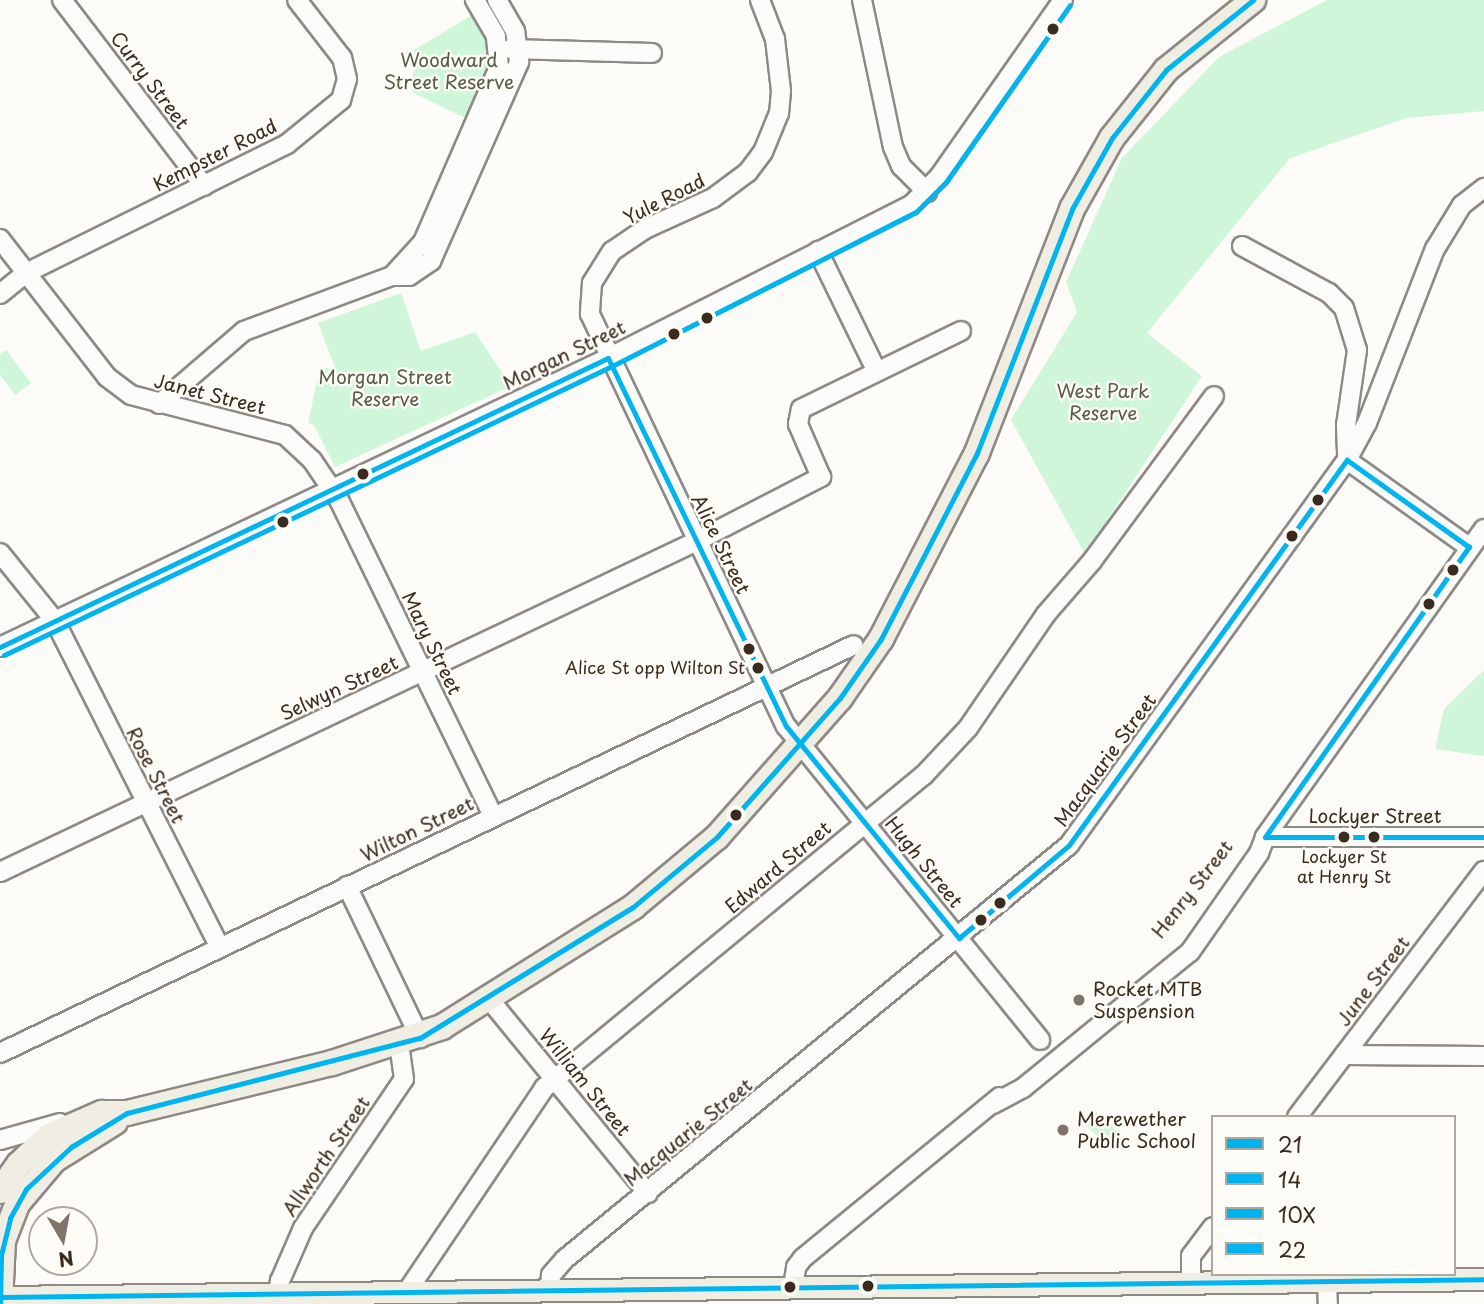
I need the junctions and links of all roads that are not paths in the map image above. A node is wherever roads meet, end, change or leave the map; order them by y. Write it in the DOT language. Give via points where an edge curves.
graph roads {
  1 [pos="62,0"];
  2 [pos="297,0"];
  3 [pos="475,0"];
  4 [pos="497,0"];
  5 [pos="760,0"];
  6 [pos="862,0"];
  7 [pos="1063,0"];
  8 [pos="1253,0"];
  9 [pos="520,49"];
  10 [pos="500,50"];
  11 [pos="652,53"];
  12 [pos="204,186"];
  13 [pos="1484,188"];
  14 [pos="927,192"];
  15 [pos="0,239"];
  16 [pos="1242,246"];
  17 [pos="818,251"];
  18 [pos="26,273"];
  19 [pos="392,276"];
  20 [pos="0,294"];
  21 [pos="961,331"];
  22 [pos="608,358"];
  23 [pos="876,370"];
  24 [pos="1214,396"];
  25 [pos="159,404"];
  26 [pos="1347,460"];
  27 [pos="333,489"];
  28 [pos="1484,528"];
  29 [pos="696,541"];
  30 [pos="1469,547"];
  31 [pos="0,554"];
  32 [pos="55,621"];
  33 [pos="854,645"];
  34 [pos="0,647"];
  35 [pos="422,671"];
  36 [pos="766,687"];
  37 [pos="799,745"];
  38 [pos="146,803"];
  39 [pos="493,816"];
  40 [pos="865,822"];
  41 [pos="1265,837"];
  42 [pos="1484,838"];
  43 [pos="0,872"];
  44 [pos="1484,872"];
  45 [pos="347,886"];
  46 [pos="959,938"];
  47 [pos="220,947"];
  48 [pos="489,999"];
  49 [pos="1040,1040"];
  50 [pos="410,1041"];
  51 [pos="0,1053"];
  52 [pos="1344,1055"];
  53 [pos="1484,1056"];
  54 [pos="556,1079"];
  55 [pos="102,1113"];
  56 [pos="127,1113"];
  57 [pos="1299,1115"];
  58 [pos="2,1139"];
  59 [pos="0,1191"];
  60 [pos="648,1193"];
  61 [pos="1211,1230"];
  62 [pos="1484,1279"];
  63 [pos="1327,1281"];
  64 [pos="1191,1283"];
  65 [pos="793,1287"];
  66 [pos="550,1288"];
  67 [pos="408,1290"];
  68 [pos="735,1296"];
  69 [pos="0,1297"];
  70 [pos="277,1299"];
  71 [pos="0,1304"];
  72 [pos="1328,1304"];
  1 -- 12 [label="street, Curry Street"];
  2 -- 12 [label="street, Kempster Road" via="342,58 347,79 341,100 287,144"];
  3 -- 10 [label="street"];
  4 -- 9 [label="street"];
  5 -- 22 [label="street, Yule Road" via="771,22 780,65 774,131 763,152 731,187 645,229 603,263 589,304"];
  6 -- 14 [label="street" via="892,147 901,166"];
  7 -- 14 [label="street, Morgan Street"];
  8 -- 37 [label="highway" via="1166,70 1130,112 1088,175 959,491 867,661"];
  9 -- 10 [label="street"];
  9 -- 11 [label="street"];
  9 -- 19 [label="street" via="519,62 431,261 409,276"];
  10 -- 19 [label="street" via="499,67 423,242"];
  12 -- 18 [label="street, Kempster Road"];
  13 -- 26 [label="street, Macquarie Street" via="1462,205 1435,249 1367,423"];
  14 -- 17 [label="street, Morgan Street" via="911,205"];
  15 -- 18 [label="street, Janet Street"];
  16 -- 26 [label="street" via="1329,293 1344,308 1357,349 1346,425"];
  17 -- 22 [label="street, Morgan Street"];
  17 -- 23 [label="street"];
  18 -- 20 [label="street, Kempster Road"];
  18 -- 25 [label="street, Janet Street" via="107,377 131,395"];
  19 -- 25 [label="street" via="244,331"];
  21 -- 23 [label="street"];
  22 -- 27 [label="street, Morgan Street"];
  22 -- 29 [label="street, Alice Street"];
  23 -- 29 [label="street, Selwyn Street" via="801,409 797,416 821,477"];
  24 -- 40 [label="street, Edward Street" via="1092,561 1045,614 968,728 923,776"];
  25 -- 27 [label="street, Janet Street" via="285,435 309,456"];
  26 -- 30 [label="street"];
  26 -- 46 [label="street, Macquarie Street" via="1069,845"];
  27 -- 32 [label="street, Morgan Street"];
  27 -- 35 [label="street, Mary Street"];
  28 -- 30 [label="street, Henry Street"];
  29 -- 35 [label="street, Selwyn Street"];
  29 -- 36 [label="street, Alice Street"];
  30 -- 41 [label="street, Henry Street"];
  31 -- 32 [label="street, Rose Street"];
  32 -- 34 [label="street, Morgan Street"];
  32 -- 38 [label="street, Rose Street"];
  33 -- 36 [label="street, Wilton Street"];
  35 -- 38 [label="street, Selwyn Street"];
  35 -- 39 [label="street, Mary Street"];
  36 -- 37 [label="street, Alice Street"];
  36 -- 39 [label="street, Wilton Street"];
  37 -- 40 [label="street, Hugh Street"];
  37 -- 48 [label="highway" via="681,871"];
  38 -- 43 [label="street, Selwyn Street"];
  38 -- 47 [label="street, Rose Street"];
  39 -- 45 [label="street, Wilton Street"];
  40 -- 46 [label="street, Hugh Street"];
  40 -- 54 [label="street, Edward Street"];
  41 -- 42 [label="street, Lockyer Street"];
  41 -- 65 [label="street, Henry Street" via="1250,848 1181,944 803,1258 796,1267"];
  44 -- 52 [label="street, June Street"];
  45 -- 47 [label="street, Wilton Street"];
  45 -- 50 [label="street, Allworth Street"];
  46 -- 49 [label="street, Hugh Street"];
  46 -- 60 [label="street, Macquarie Street"];
  47 -- 51 [label="street, Wilton Street"];
  48 -- 50 [label="highway"];
  48 -- 54 [label="street, William Street"];
  50 -- 56 [label="highway"];
  50 -- 70 [label="street, Allworth Street" via="404,1079 303,1228"];
  52 -- 53 [label="street"];
  52 -- 57 [label="street, June Street"];
  54 -- 60 [label="street, William Street"];
  54 -- 67 [label="street, Edward Street" via="544,1088"];
  55 -- 56 [label="highway"];
  55 -- 58 [label="street"];
  55 -- 59 [label="highway" via="49,1136 19,1164"];
  56 -- 69 [label="highway" via="71,1147 26,1189 3,1241"];
  60 -- 66 [label="street, Macquarie Street" via="565,1259 551,1275"];
  61 -- 64 [label="street" via="1191,1256"];
  62 -- 63 [label="main road"];
  63 -- 64 [label="main road"];
  63 -- 72 [label="street"];
  64 -- 65 [label="main road"];
  65 -- 68 [label="main road"];
  66 -- 67 [label="main road"];
  66 -- 68 [label="main road"];
  67 -- 70 [label="main road"];
  69 -- 70 [label="main road"];
  69 -- 71 [label="highway"];
}
